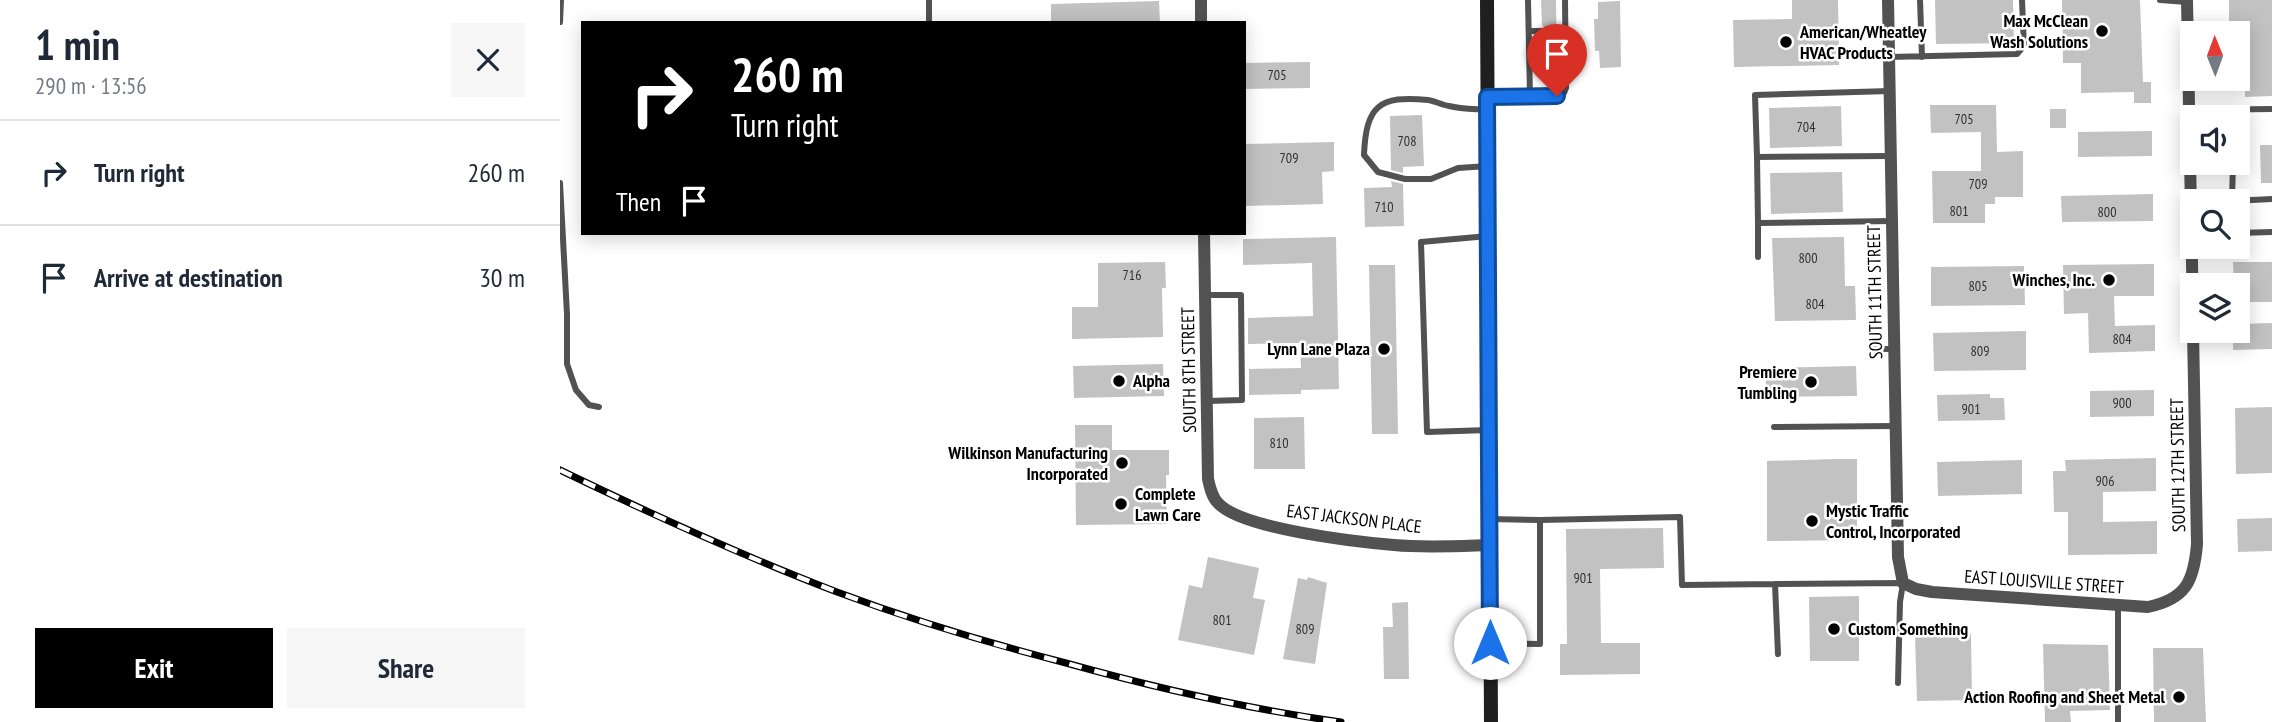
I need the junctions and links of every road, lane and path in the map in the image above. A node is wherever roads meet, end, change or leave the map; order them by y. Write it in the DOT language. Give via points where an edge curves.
graph roads {
  1 [pos="561,0"];
  2 [pos="929,0"];
  3 [pos="1201,0"];
  4 [pos="1487,0"];
  5 [pos="1528,0"];
  6 [pos="1565,0"];
  7 [pos="1888,0"];
  8 [pos="1920,0"];
  9 [pos="2022,0"];
  10 [pos="2160,0"];
  11 [pos="2187,1"];
  12 [pos="929,21"];
  13 [pos="1201,21"];
  14 [pos="560,22"];
  15 [pos="1557,30"];
  16 [pos="1565,30"];
  17 [pos="1542,31"];
  18 [pos="1529,32"];
  19 [pos="1889,57"];
  20 [pos="1922,57"];
  21 [pos="1890,91"];
  22 [pos="1530,96"];
  23 [pos="1487,103"];
  24 [pos="2189,105"];
  25 [pos="2250,110"];
  26 [pos="2272,110"];
  27 [pos="1757,156"];
  28 [pos="1891,156"];
  29 [pos="1488,166"];
  30 [pos="2233,175"];
  31 [pos="560,183"];
  32 [pos="2272,199"];
  33 [pos="1892,220"];
  34 [pos="1758,223"];
  35 [pos="2272,232"];
  36 [pos="2250,233"];
  37 [pos="1204,235"];
  38 [pos="1488,236"];
  39 [pos="1758,257"];
  40 [pos="1205,295"];
  41 [pos="2193,343"];
  42 [pos="1873,349"];
  43 [pos="1894,349"];
  44 [pos="1207,401"];
  45 [pos="599,407"];
  46 [pos="1895,426"];
  47 [pos="1774,427"];
  48 [pos="1489,430"];
  49 [pos="1219,504"];
  50 [pos="1490,519"];
  51 [pos="1541,520"];
  52 [pos="1490,545"];
  53 [pos="1903,583"];
  54 [pos="1775,584"];
  55 [pos="2181,594"];
  56 [pos="2119,605"];
  57 [pos="1490,643"];
  58 [pos="1777,654"];
  59 [pos="1898,683"];
  60 [pos="1491,722"];
  61 [pos="2118,722"];
  1 -- 14 [label="lane"];
  2 -- 12 [label="lane"];
  3 -- 13 [label="street"];
  4 -- 23 [label="main road"];
  5 -- 18 [label="lane"];
  6 -- 16 [label="lane"];
  7 -- 19 [label="street, SOUTH 11TH STREET"];
  8 -- 20 [label="lane"];
  9 -- 20 [label="lane" via="2024,46 2017,54"];
  10 -- 11 [label="lane"];
  11 -- 24 [label="street"];
  15 -- 16 [label="lane"];
  16 -- 22 [label="lane" via="1564,93"];
  17 -- 18 [label="lane"];
  18 -- 22 [label="lane"];
  19 -- 20 [label="lane"];
  19 -- 21 [label="street, SOUTH 11TH STREET"];
  21 -- 27 [label="lane" via="1755,95"];
  21 -- 28 [label="street, SOUTH 11TH STREET"];
  22 -- 23 [label="lane"];
  23 -- 29 [label="main road"];
  23 -- 29 [label="lane" via="1450,107 1430,100 1387,100 1373,112 1365,133 1364,155 1378,172 1405,178 1431,178 1458,168"];
  25 -- 26 [label="lane"];
  27 -- 28 [label="lane"];
  27 -- 34 [label="lane"];
  28 -- 33 [label="street, SOUTH 11TH STREET"];
  29 -- 38 [label="main road"];
  30 -- 32 [label="lane" via="2232,201"];
  31 -- 45 [label="lane" via="567,364 576,390 589,405"];
  33 -- 34 [label="lane"];
  33 -- 43 [label="street, SOUTH 11TH STREET"];
  34 -- 39 [label="lane"];
  35 -- 36 [label="lane"];
  37 -- 40 [label="street, SOUTH 8TH STREET"];
  38 -- 48 [label="main road"];
  38 -- 48 [label="lane" via="1421,242 1427,432"];
  40 -- 44 [label="street, SOUTH 8TH STREET"];
  40 -- 44 [label="lane" via="1241,295 1242,401"];
  41 -- 55 [label="street, SOUTH 12TH STREET" via="2197,544 2195,570"];
  42 -- 43 [label="lane"];
  43 -- 46 [label="street, SOUTH 11TH STREET"];
  44 -- 49 [label="street, SOUTH 8TH STREET" via="1210,490"];
  46 -- 47 [label="lane"];
  46 -- 53 [label="street, SOUTH 11TH STREET" via="1898,558"];
  48 -- 50 [label="main road"];
  49 -- 52 [label="street, EAST JACKSON PLACE" via="1254,522 1310,533 1396,545"];
  50 -- 51 [label="lane"];
  50 -- 52 [label="main road"];
  51 -- 54 [label="lane" via="1680,517 1682,585"];
  51 -- 57 [label="lane" via="1540,644"];
  52 -- 57 [label="main road"];
  53 -- 54 [label="lane"];
  53 -- 56 [label="street, EAST LOUISVILLE STREET" via="1932,592"];
  53 -- 59 [label="lane"];
  54 -- 58 [label="lane"];
  55 -- 56 [label="street, EAST LOUISVILLE STREET" via="2148,607"];
  56 -- 61 [label="lane"];
  57 -- 60 [label="main road"];
}
